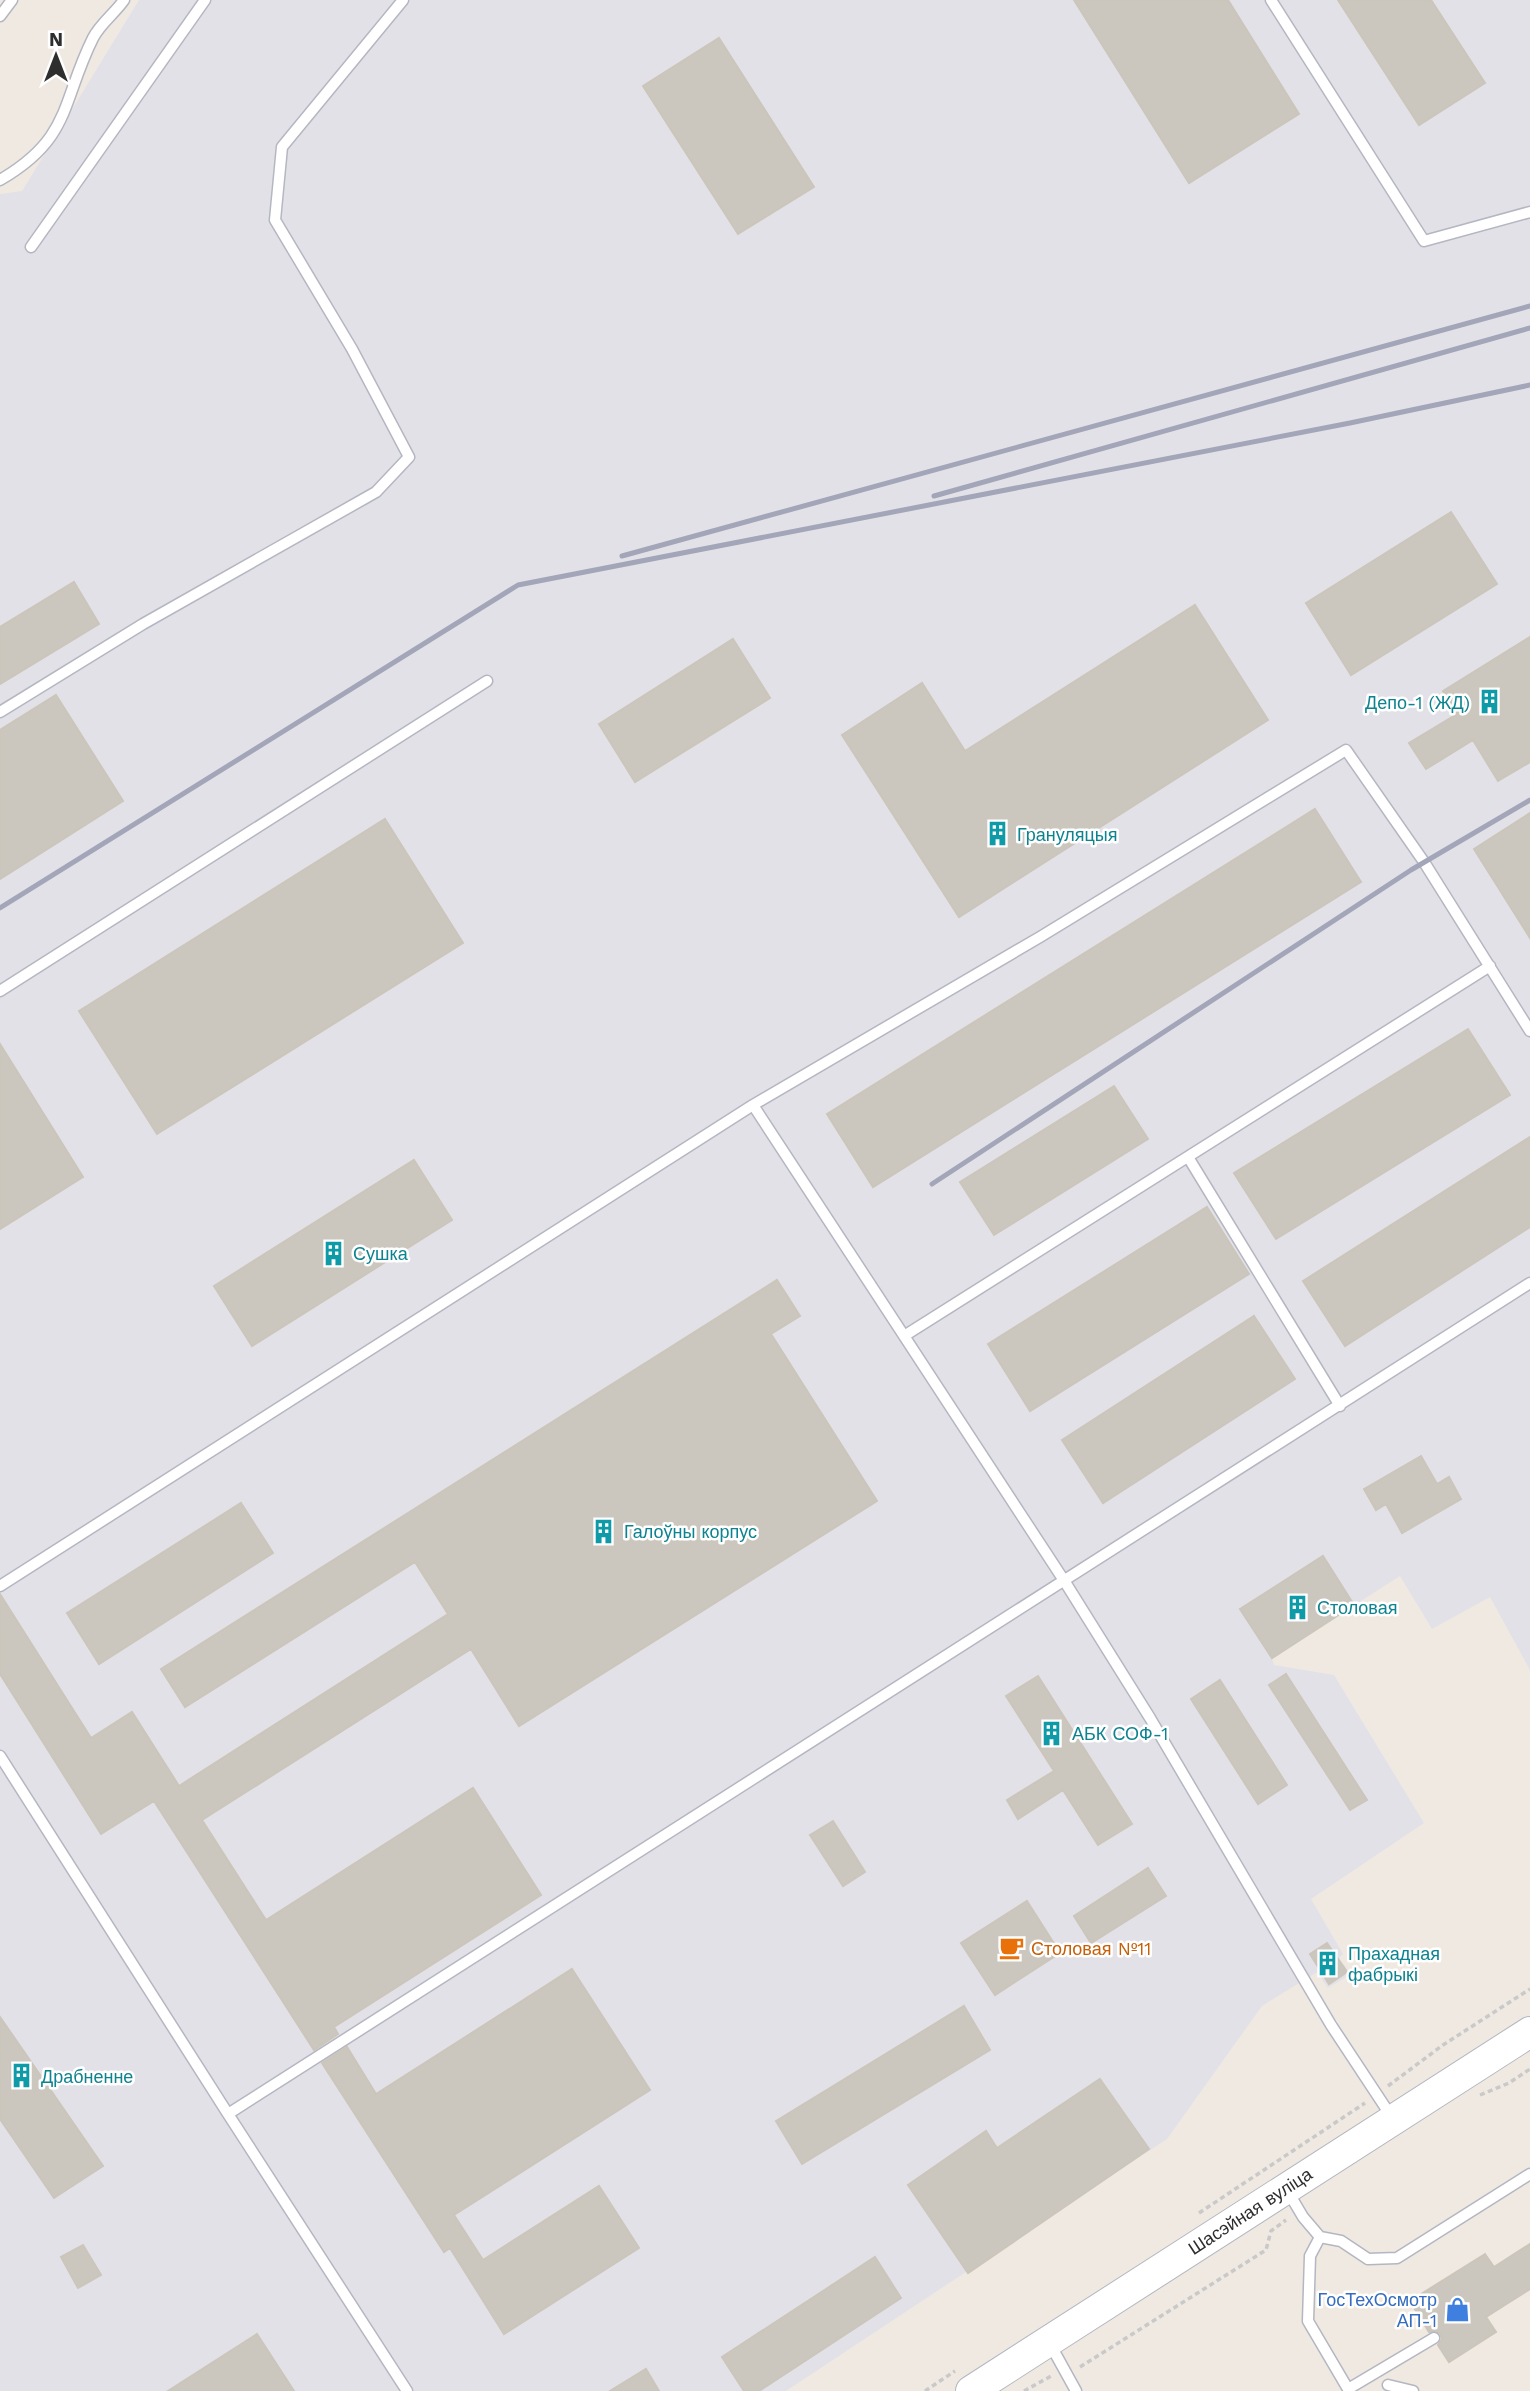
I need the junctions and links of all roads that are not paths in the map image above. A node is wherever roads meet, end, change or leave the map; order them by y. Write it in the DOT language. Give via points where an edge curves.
graph roads {
  1 [pos="12,0"];
  2 [pos="124,0"];
  3 [pos="205,0"];
  4 [pos="403,0"];
  5 [pos="1271,0"];
  6 [pos="0,16"];
  7 [pos="0,180"];
  8 [pos="1530,212"];
  9 [pos="31,247"];
  10 [pos="487,681"];
  11 [pos="0,712"];
  12 [pos="1490,967"];
  13 [pos="0,990"];
  14 [pos="1530,1031"];
  15 [pos="753,1105"];
  16 [pos="1188,1157"];
  17 [pos="1530,1283"];
  18 [pos="904,1336"];
  19 [pos="1339,1406"];
  20 [pos="1065,1582"];
  21 [pos="0,1586"];
  22 [pos="0,1756"];
  23 [pos="1530,2032"];
  24 [pos="1385,2106"];
  25 [pos="228,2114"];
  26 [pos="1529,2174"];
  27 [pos="1292,2199"];
  28 [pos="1320,2237"];
  29 [pos="1434,2338"];
  30 [pos="1048,2341"];
  31 [pos="965,2380"];
  32 [pos="1388,2385"];
  33 [pos="407,2391"];
  34 [pos="1076,2391"];
  35 [pos="1413,2391"];
  1 -- 6 [label="lane"];
  2 -- 7 [label="lane" via="94,37 68,108 47,144"];
  3 -- 9 [label="lane"];
  4 -- 11 [label="lane" via="282,147 275,220 352,349 409,457 376,492 143,624"];
  5 -- 8 [label="lane" via="1424,241"];
  10 -- 13 [label="lane"];
  12 -- 14 [label="lane"];
  12 -- 15 [label="lane" via="1346,750"];
  12 -- 16 [label="lane"];
  15 -- 18 [label="lane"];
  15 -- 21 [label="lane"];
  16 -- 18 [label="lane"];
  16 -- 19 [label="lane"];
  17 -- 19 [label="lane"];
  18 -- 20 [label="lane"];
  19 -- 20 [label="lane"];
  20 -- 24 [label="lane" via="1331,2025"];
  20 -- 25 [label="lane"];
  22 -- 25 [label="lane"];
  23 -- 24 [label="main road, Шасэйная вуліца"];
  24 -- 27 [label="main road, Шасэйная вуліца"];
  25 -- 33 [label="lane"];
  26 -- 28 [label="lane" via="1397,2258 1368,2259 1341,2241"];
  27 -- 28 [label="lane"];
  27 -- 30 [label="main road, Шасэйная вуліца"];
  28 -- 29 [label="lane" via="1310,2256 1308,2321 1349,2389"];
  30 -- 31 [label="main road, Шасэйная вуліца"];
  30 -- 34 [label="lane"];
  32 -- 35 [label="lane"];
}
